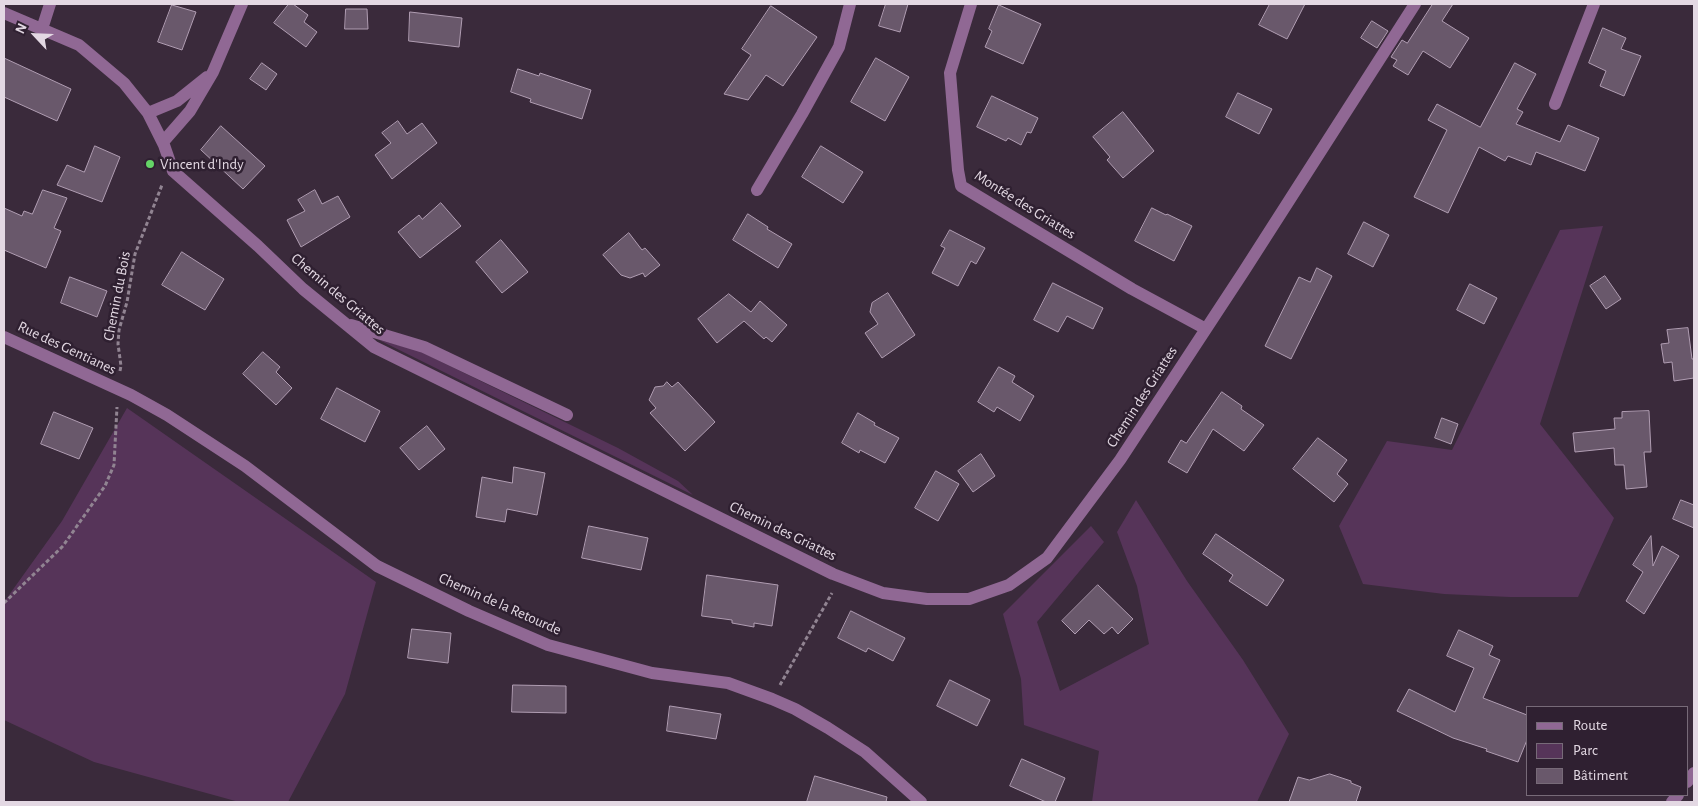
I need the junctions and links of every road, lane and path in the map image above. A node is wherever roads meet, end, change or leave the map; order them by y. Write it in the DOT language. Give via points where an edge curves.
graph roads {
  1 [pos="50,4"];
  2 [pos="242,4"];
  3 [pos="850,4"];
  4 [pos="971,4"];
  5 [pos="1416,4"];
  6 [pos="1594,4"];
  7 [pos="4,13"];
  8 [pos="42,29"];
  9 [pos="213,72"];
  10 [pos="1555,104"];
  11 [pos="148,113"];
  12 [pos="163,142"];
  13 [pos="173,170"];
  14 [pos="756,190"];
  15 [pos="344,322"];
  16 [pos="1206,329"];
  17 [pos="4,337"];
  18 [pos="117,389"];
  19 [pos="567,415"];
  20 [pos="841,577"];
  21 [pos="4,603"];
  22 [pos="772,699"];
  23 [pos="920,802"];
  1 -- 8 [label="street"];
  2 -- 9 [label="street"];
  3 -- 14 [label="street" via="839,47"];
  4 -- 16 [label="street, Montée des Griattes" via="950,73 961,186 1132,289"];
  5 -- 16 [label="street, Chemin des Griattes"];
  6 -- 10 [label="street"];
  7 -- 8 [label="street, Chemin des Griattes"];
  8 -- 11 [label="street, Chemin des Griattes" via="79,45 124,83"];
  9 -- 11 [label="street" via="177,101"];
  9 -- 12 [label="street" via="190,111"];
  11 -- 12 [label="street, Chemin des Griattes"];
  12 -- 13 [label="street, Chemin des Griattes"];
  13 -- 15 [label="street, Chemin des Griattes" via="303,289"];
  13 -- 18 [label="path, Chemin du Bois" via="164,180 135,254 118,337 121,366"];
  15 -- 19 [label="street" via="424,347"];
  15 -- 20 [label="street, Chemin des Griattes" via="374,346"];
  16 -- 20 [label="street, Chemin des Griattes" via="1120,460 1047,558 1009,585 969,599 927,599 883,593"];
  17 -- 18 [label="street, Rue des Gentianes"];
  18 -- 21 [label="path, Chemin du Bois" via="114,466 105,486 63,546"];
  18 -- 22 [label="street, Chemin de la Retourde" via="167,416 245,466 376,566 470,611 548,645 652,673 728,683"];
  20 -- 22 [label="path"];
  22 -- 23 [label="street, Chemin de la Retourde" via="796,709 865,752"];
}
